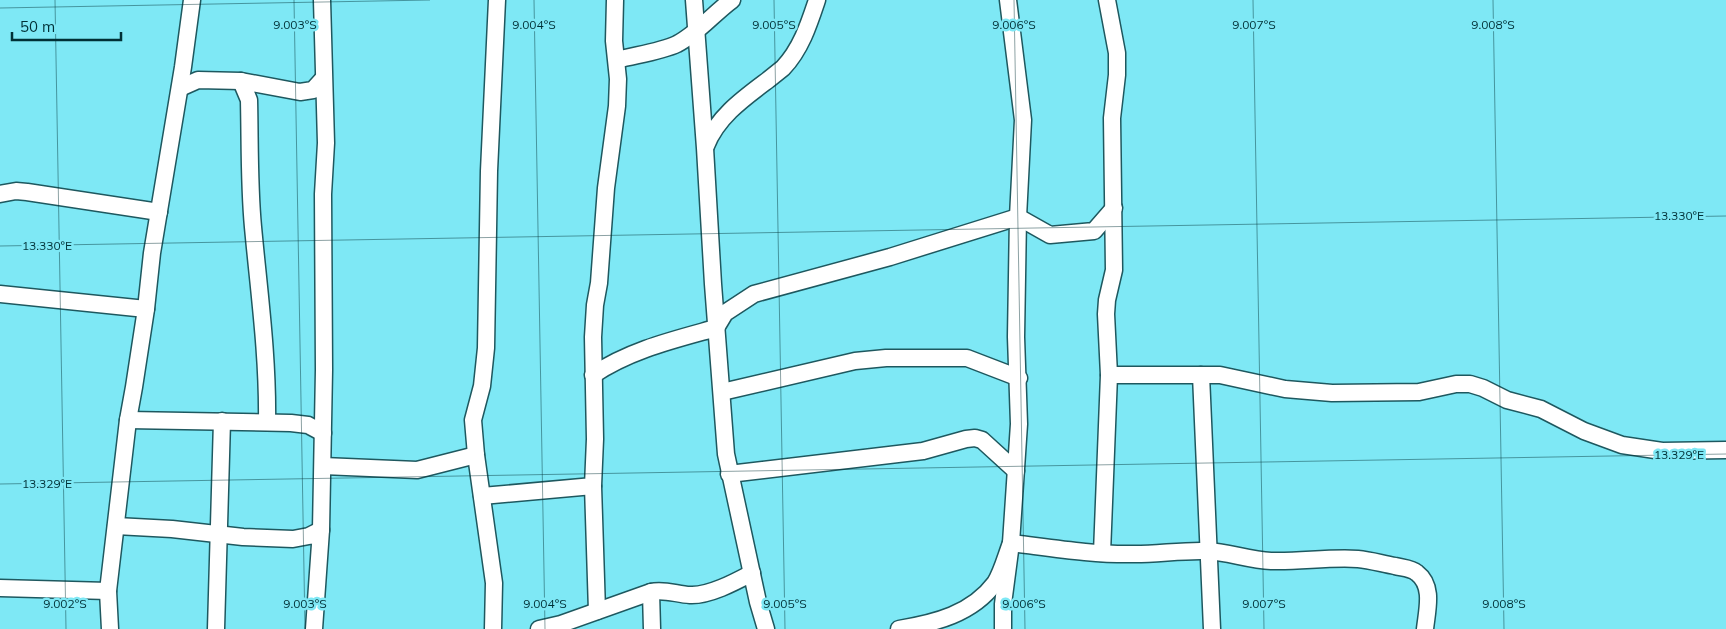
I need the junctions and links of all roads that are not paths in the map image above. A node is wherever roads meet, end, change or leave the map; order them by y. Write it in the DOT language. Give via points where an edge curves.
graph roads {
  1 [pos="192,0"];
  2 [pos="322,0"];
  3 [pos="498,0"];
  4 [pos="615,0"];
  5 [pos="694,0"];
  6 [pos="732,0"];
  7 [pos="817,0"];
  8 [pos="1008,0"];
  9 [pos="1107,0"];
  10 [pos="696,32"];
  11 [pos="617,60"];
  12 [pos="183,66"];
  13 [pos="323,79"];
  14 [pos="198,80"];
  15 [pos="241,81"];
  16 [pos="264,86"];
  17 [pos="180,88"];
  18 [pos="249,100"];
  19 [pos="705,148"];
  20 [pos="0,194"];
  21 [pos="1114,208"];
  22 [pos="159,212"];
  23 [pos="1018,217"];
  24 [pos="0,294"];
  25 [pos="146,309"];
  26 [pos="716,328"];
  27 [pos="1108,374"];
  28 [pos="593,375"];
  29 [pos="1201,375"];
  30 [pos="1019,378"];
  31 [pos="722,392"];
  32 [pos="128,420"];
  33 [pos="222,421"];
  34 [pos="267,422"];
  35 [pos="323,433"];
  36 [pos="1726,450"];
  37 [pos="476,455"];
  38 [pos="323,466"];
  39 [pos="1016,470"];
  40 [pos="729,474"];
  41 [pos="593,486"];
  42 [pos="482,496"];
  43 [pos="116,526"];
  44 [pos="321,530"];
  45 [pos="218,534"];
  46 [pos="1010,543"];
  47 [pos="1208,551"];
  48 [pos="1102,553"];
  49 [pos="752,573"];
  50 [pos="0,588"];
  51 [pos="108,591"];
  52 [pos="651,592"];
  53 [pos="598,611"];
  54 [pos="110,629"];
  55 [pos="216,629"];
  56 [pos="314,629"];
  57 [pos="494,629"];
  58 [pos="540,629"];
  59 [pos="652,629"];
  60 [pos="766,629"];
  61 [pos="899,629"];
  62 [pos="1003,629"];
  63 [pos="1212,629"];
  64 [pos="1425,629"];
  1 -- 12 [label="street"];
  2 -- 13 [label="street"];
  3 -- 37 [label="street" via="489,171 486,348 482,386 473,420"];
  4 -- 11 [label="street"];
  5 -- 10 [label="street"];
  6 -- 10 [label="street"];
  7 -- 19 [label="street" via="794,55 720,121"];
  8 -- 23 [label="street" via="1023,120"];
  9 -- 21 [label="street" via="1117,53 1112,118"];
  10 -- 11 [label="street" via="671,46"];
  10 -- 19 [label="street"];
  11 -- 28 [label="street" via="617,106 595,305"];
  12 -- 14 [label="street"];
  12 -- 17 [label="street"];
  13 -- 16 [label="street" via="313,90 300,92"];
  13 -- 35 [label="street" via="326,143"];
  14 -- 15 [label="street"];
  14 -- 17 [label="street"];
  15 -- 16 [label="street"];
  15 -- 18 [label="street"];
  16 -- 18 [label="street"];
  17 -- 22 [label="street"];
  18 -- 34 [label="street" via="253,225 264,327"];
  19 -- 26 [label="street"];
  20 -- 22 [label="street" via="28,192"];
  21 -- 23 [label="street" via="1094,231 1067,234 1050,235"];
  21 -- 27 [label="street" via="1114,270 1106,314"];
  22 -- 25 [label="street"];
  23 -- 26 [label="street" via="754,294 725,313"];
  23 -- 30 [label="street" via="1016,337"];
  24 -- 25 [label="street"];
  25 -- 32 [label="street"];
  26 -- 28 [label="street" via="641,350 616,360"];
  26 -- 31 [label="street"];
  27 -- 29 [label="street"];
  27 -- 48 [label="street"];
  28 -- 41 [label="street"];
  29 -- 36 [label="street" via="1332,393 1419,392 1470,384 1541,409 1584,431 1622,445 1662,451"];
  29 -- 47 [label="street"];
  30 -- 31 [label="street" via="967,358 886,358 855,361"];
  30 -- 39 [label="street"];
  31 -- 40 [label="street"];
  32 -- 33 [label="street"];
  32 -- 43 [label="street"];
  33 -- 34 [label="street"];
  33 -- 45 [label="street"];
  34 -- 35 [label="street" via="308,425"];
  35 -- 38 [label="street"];
  37 -- 38 [label="street" via="417,470"];
  37 -- 42 [label="street"];
  38 -- 44 [label="street"];
  39 -- 40 [label="street" via="982,440 966,438 923,451"];
  39 -- 46 [label="street"];
  40 -- 49 [label="street"];
  41 -- 42 [label="street"];
  41 -- 53 [label="street"];
  42 -- 57 [label="street" via="494,583"];
  43 -- 45 [label="street"];
  43 -- 51 [label="street"];
  44 -- 45 [label="street" via="293,539"];
  44 -- 56 [label="street"];
  45 -- 55 [label="street"];
  46 -- 48 [label="street"];
  46 -- 61 [label="street" via="995,582 975,604 956,615"];
  46 -- 62 [label="street"];
  47 -- 48 [label="street"];
  47 -- 63 [label="street"];
  47 -- 64 [label="street" via="1272,561 1359,559 1414,571 1426,584"];
  49 -- 52 [label="street" via="704,594"];
  49 -- 60 [label="street"];
  50 -- 51 [label="street"];
  51 -- 54 [label="street"];
  52 -- 53 [label="street"];
  52 -- 59 [label="street"];
  53 -- 58 [label="street"];
}
